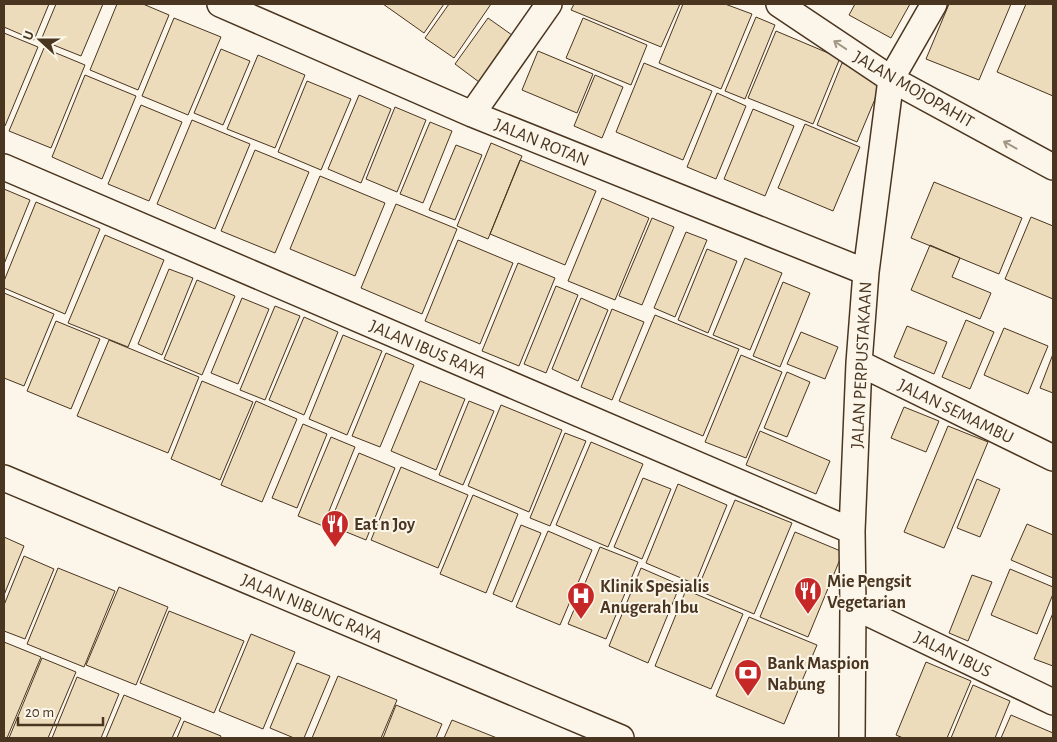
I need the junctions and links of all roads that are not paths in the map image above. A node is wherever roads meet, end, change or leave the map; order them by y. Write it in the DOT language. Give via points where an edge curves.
graph roads {
  1 [pos="220,4"];
  2 [pos="549,4"];
  3 [pos="778,4"];
  4 [pos="934,4"];
  5 [pos="263,12"];
  6 [pos="891,79"];
  7 [pos="472,114"];
  8 [pos="4,168"];
  9 [pos="1053,168"];
  10 [pos="866,272"];
  11 [pos="859,363"];
  12 [pos="1053,458"];
  13 [pos="4,478"];
  14 [pos="852,531"];
  15 [pos="853,606"];
  16 [pos="1053,702"];
  17 [pos="621,738"];
  18 [pos="852,738"];
  1 -- 5 [label="street, JALAN ROTAN"];
  2 -- 7 [label="street"];
  6 -- 3 [label="street, JALAN MOJOPAHIT, one-way"];
  4 -- 6 [label="street, JALAN PERPUSTAKAAN"];
  5 -- 7 [label="street, JALAN ROTAN"];
  9 -- 6 [label="street, JALAN MOJOPAHIT, one-way"];
  6 -- 10 [label="street, JALAN PERPUSTAKAAN"];
  7 -- 10 [label="street, JALAN ROTAN"];
  8 -- 14 [label="street, JALAN IBUS RAYA"];
  10 -- 11 [label="street, JALAN PERPUSTAKAAN"];
  11 -- 12 [label="street, JALAN SEMAMBU"];
  11 -- 14 [label="street, JALAN PERPUSTAKAAN"];
  13 -- 17 [label="street, JALAN NIBUNG RAYA"];
  14 -- 15 [label="street, JALAN PERPUSTAKAAN"];
  15 -- 16 [label="street, JALAN IBUS"];
  15 -- 18 [label="street, JALAN PERPUSTAKAAN"];
}
